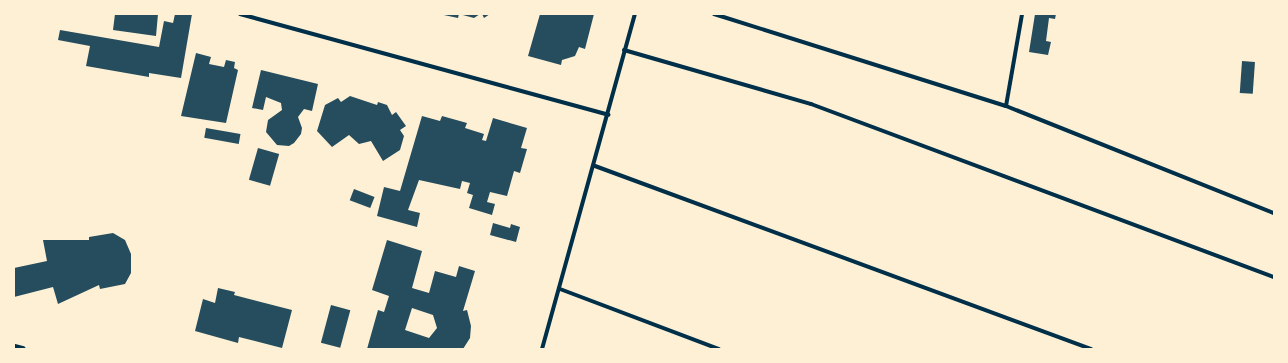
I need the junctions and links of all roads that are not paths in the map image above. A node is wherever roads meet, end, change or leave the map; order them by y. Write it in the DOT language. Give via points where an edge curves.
graph roads {
  1 [pos="240,14"];
  2 [pos="635,14"];
  3 [pos="714,14"];
  4 [pos="1022,14"];
  5 [pos="624,50"];
  6 [pos="1006,106"];
  7 [pos="608,115"];
  8 [pos="595,166"];
  9 [pos="1274,213"];
  10 [pos="1274,277"];
  11 [pos="560,289"];
  12 [pos="14,347"];
  13 [pos="22,349"];
  14 [pos="542,349"];
  15 [pos="719,349"];
  16 [pos="1091,349"];
  1 -- 7 [label="street"];
  2 -- 5 [label="street"];
  3 -- 6 [label="street"];
  4 -- 6 [label="street"];
  5 -- 7 [label="street"];
  5 -- 10 [label="street" via="811,104"];
  6 -- 9 [label="street"];
  7 -- 8 [label="street"];
  8 -- 11 [label="street"];
  8 -- 16 [label="street"];
  11 -- 14 [label="street"];
  11 -- 15 [label="street"];
  12 -- 13 [label="street"];
}
